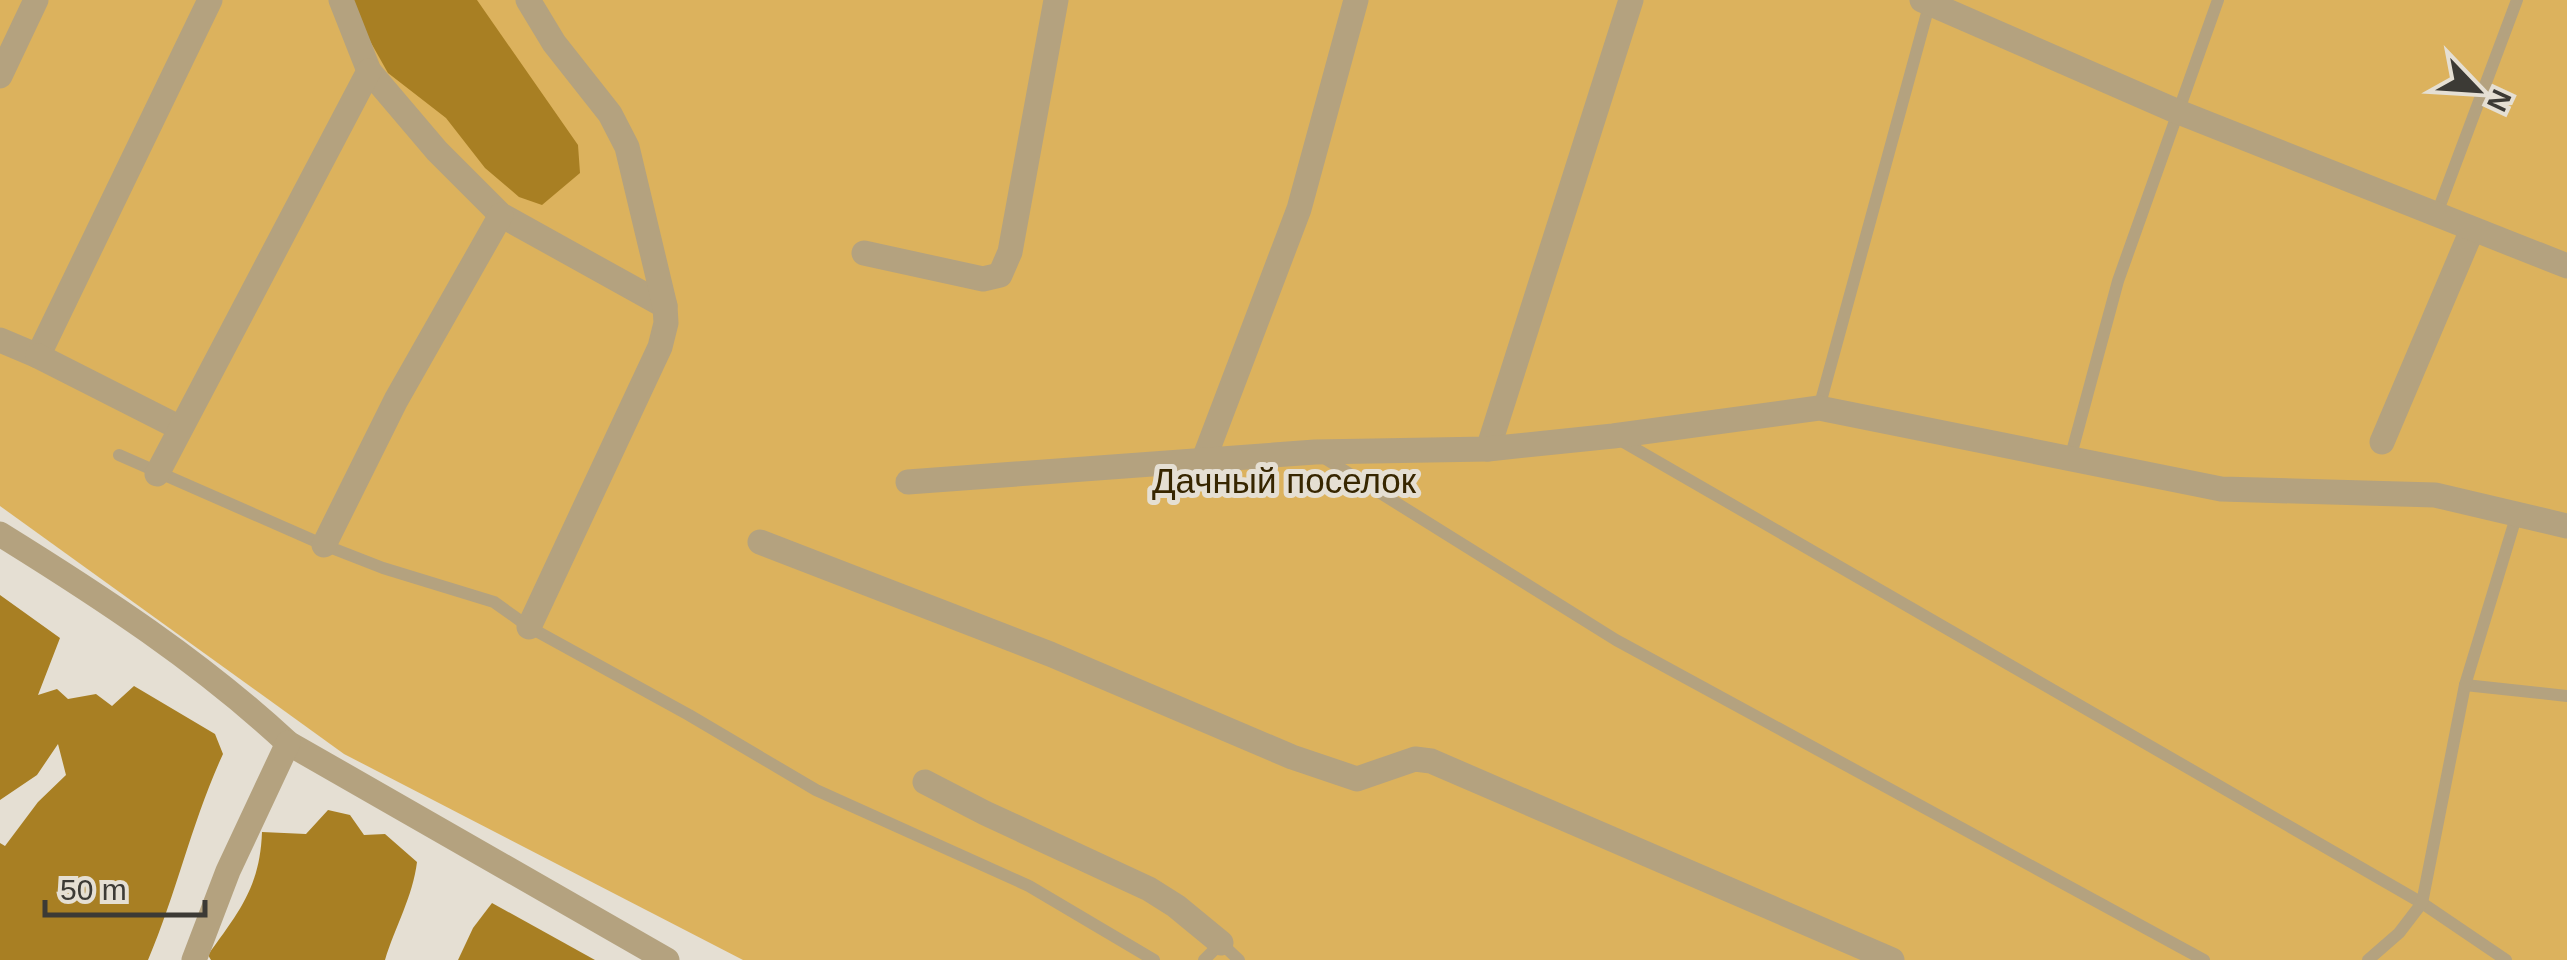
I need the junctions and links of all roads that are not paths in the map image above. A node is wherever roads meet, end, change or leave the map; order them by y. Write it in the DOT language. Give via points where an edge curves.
graph roads {
  1 [pos="36,0"];
  2 [pos="210,0"];
  3 [pos="341,0"];
  4 [pos="528,0"];
  5 [pos="1056,0"];
  6 [pos="1356,0"];
  7 [pos="1631,0"];
  8 [pos="2218,0"];
  9 [pos="2517,0"];
  10 [pos="1928,1"];
  11 [pos="368,71"];
  12 [pos="0,76"];
  13 [pos="2176,110"];
  14 [pos="501,215"];
  15 [pos="2436,216"];
  16 [pos="2472,230"];
  17 [pos="864,253"];
  18 [pos="2567,266"];
  19 [pos="665,306"];
  20 [pos="0,340"];
  21 [pos="38,356"];
  22 [pos="1819,408"];
  23 [pos="180,428"];
  24 [pos="1613,436"];
  25 [pos="2382,442"];
  26 [pos="1488,448"];
  27 [pos="1315,452"];
  28 [pos="119,454"];
  29 [pos="1204,459"];
  30 [pos="2069,460"];
  31 [pos="157,474"];
  32 [pos="908,482"];
  33 [pos="2517,514"];
  34 [pos="2567,526"];
  35 [pos="0,534"];
  36 [pos="760,542"];
  37 [pos="324,545"];
  38 [pos="530,627"];
  39 [pos="2464,685"];
  40 [pos="2567,696"];
  41 [pos="288,743"];
  42 [pos="926,782"];
  43 [pos="2422,903"];
  44 [pos="1221,954"];
  45 [pos="194,960"];
  46 [pos="667,960"];
  47 [pos="1154,960"];
  48 [pos="1892,960"];
  49 [pos="2204,960"];
  50 [pos="2368,960"];
  51 [pos="2506,960"];
  1 -- 12 [label="street"];
  2 -- 21 [label="street"];
  3 -- 11 [label="street"];
  4 -- 19 [label="street" via="627,146"];
  5 -- 17 [label="street" via="1010,252 1000,275 983,279"];
  6 -- 29 [label="street" via="1300,208"];
  7 -- 26 [label="street"];
  8 -- 13 [label="lane"];
  9 -- 15 [label="lane"];
  10 -- 13 [label="street"];
  10 -- 22 [label="lane"];
  11 -- 14 [label="street"];
  11 -- 23 [label="street"];
  13 -- 15 [label="street"];
  13 -- 30 [label="lane" via="2118,281"];
  14 -- 19 [label="street"];
  14 -- 37 [label="street" via="396,400"];
  15 -- 16 [label="street"];
  16 -- 18 [label="street"];
  16 -- 25 [label="street"];
  19 -- 38 [label="street" via="660,346"];
  20 -- 21 [label="street"];
  21 -- 23 [label="street"];
  22 -- 24 [label="street"];
  22 -- 30 [label="street"];
  23 -- 31 [label="street"];
  24 -- 26 [label="street"];
  24 -- 43 [label="lane"];
  26 -- 27 [label="street"];
  27 -- 29 [label="street"];
  27 -- 49 [label="lane" via="1616,640"];
  28 -- 31 [label="lane"];
  29 -- 32 [label="street"];
  30 -- 33 [label="street" via="2221,489 2435,495"];
  31 -- 37 [label="lane"];
  33 -- 34 [label="street"];
  33 -- 39 [label="lane"];
  35 -- 41 [label="street" via="240,698"];
  36 -- 48 [label="street" via="1345,776 1357,779 1415,759 1430,761"];
  37 -- 38 [label="lane" via="494,602"];
  38 -- 47 [label="lane" via="816,790 1029,886"];
  39 -- 40 [label="lane"];
  39 -- 43 [label="lane"];
  41 -- 45 [label="street"];
  41 -- 46 [label="street"];
  42 -- 44 [label="street" via="1149,888"];
  43 -- 50 [label="lane"];
  43 -- 51 [label="lane"];
}
